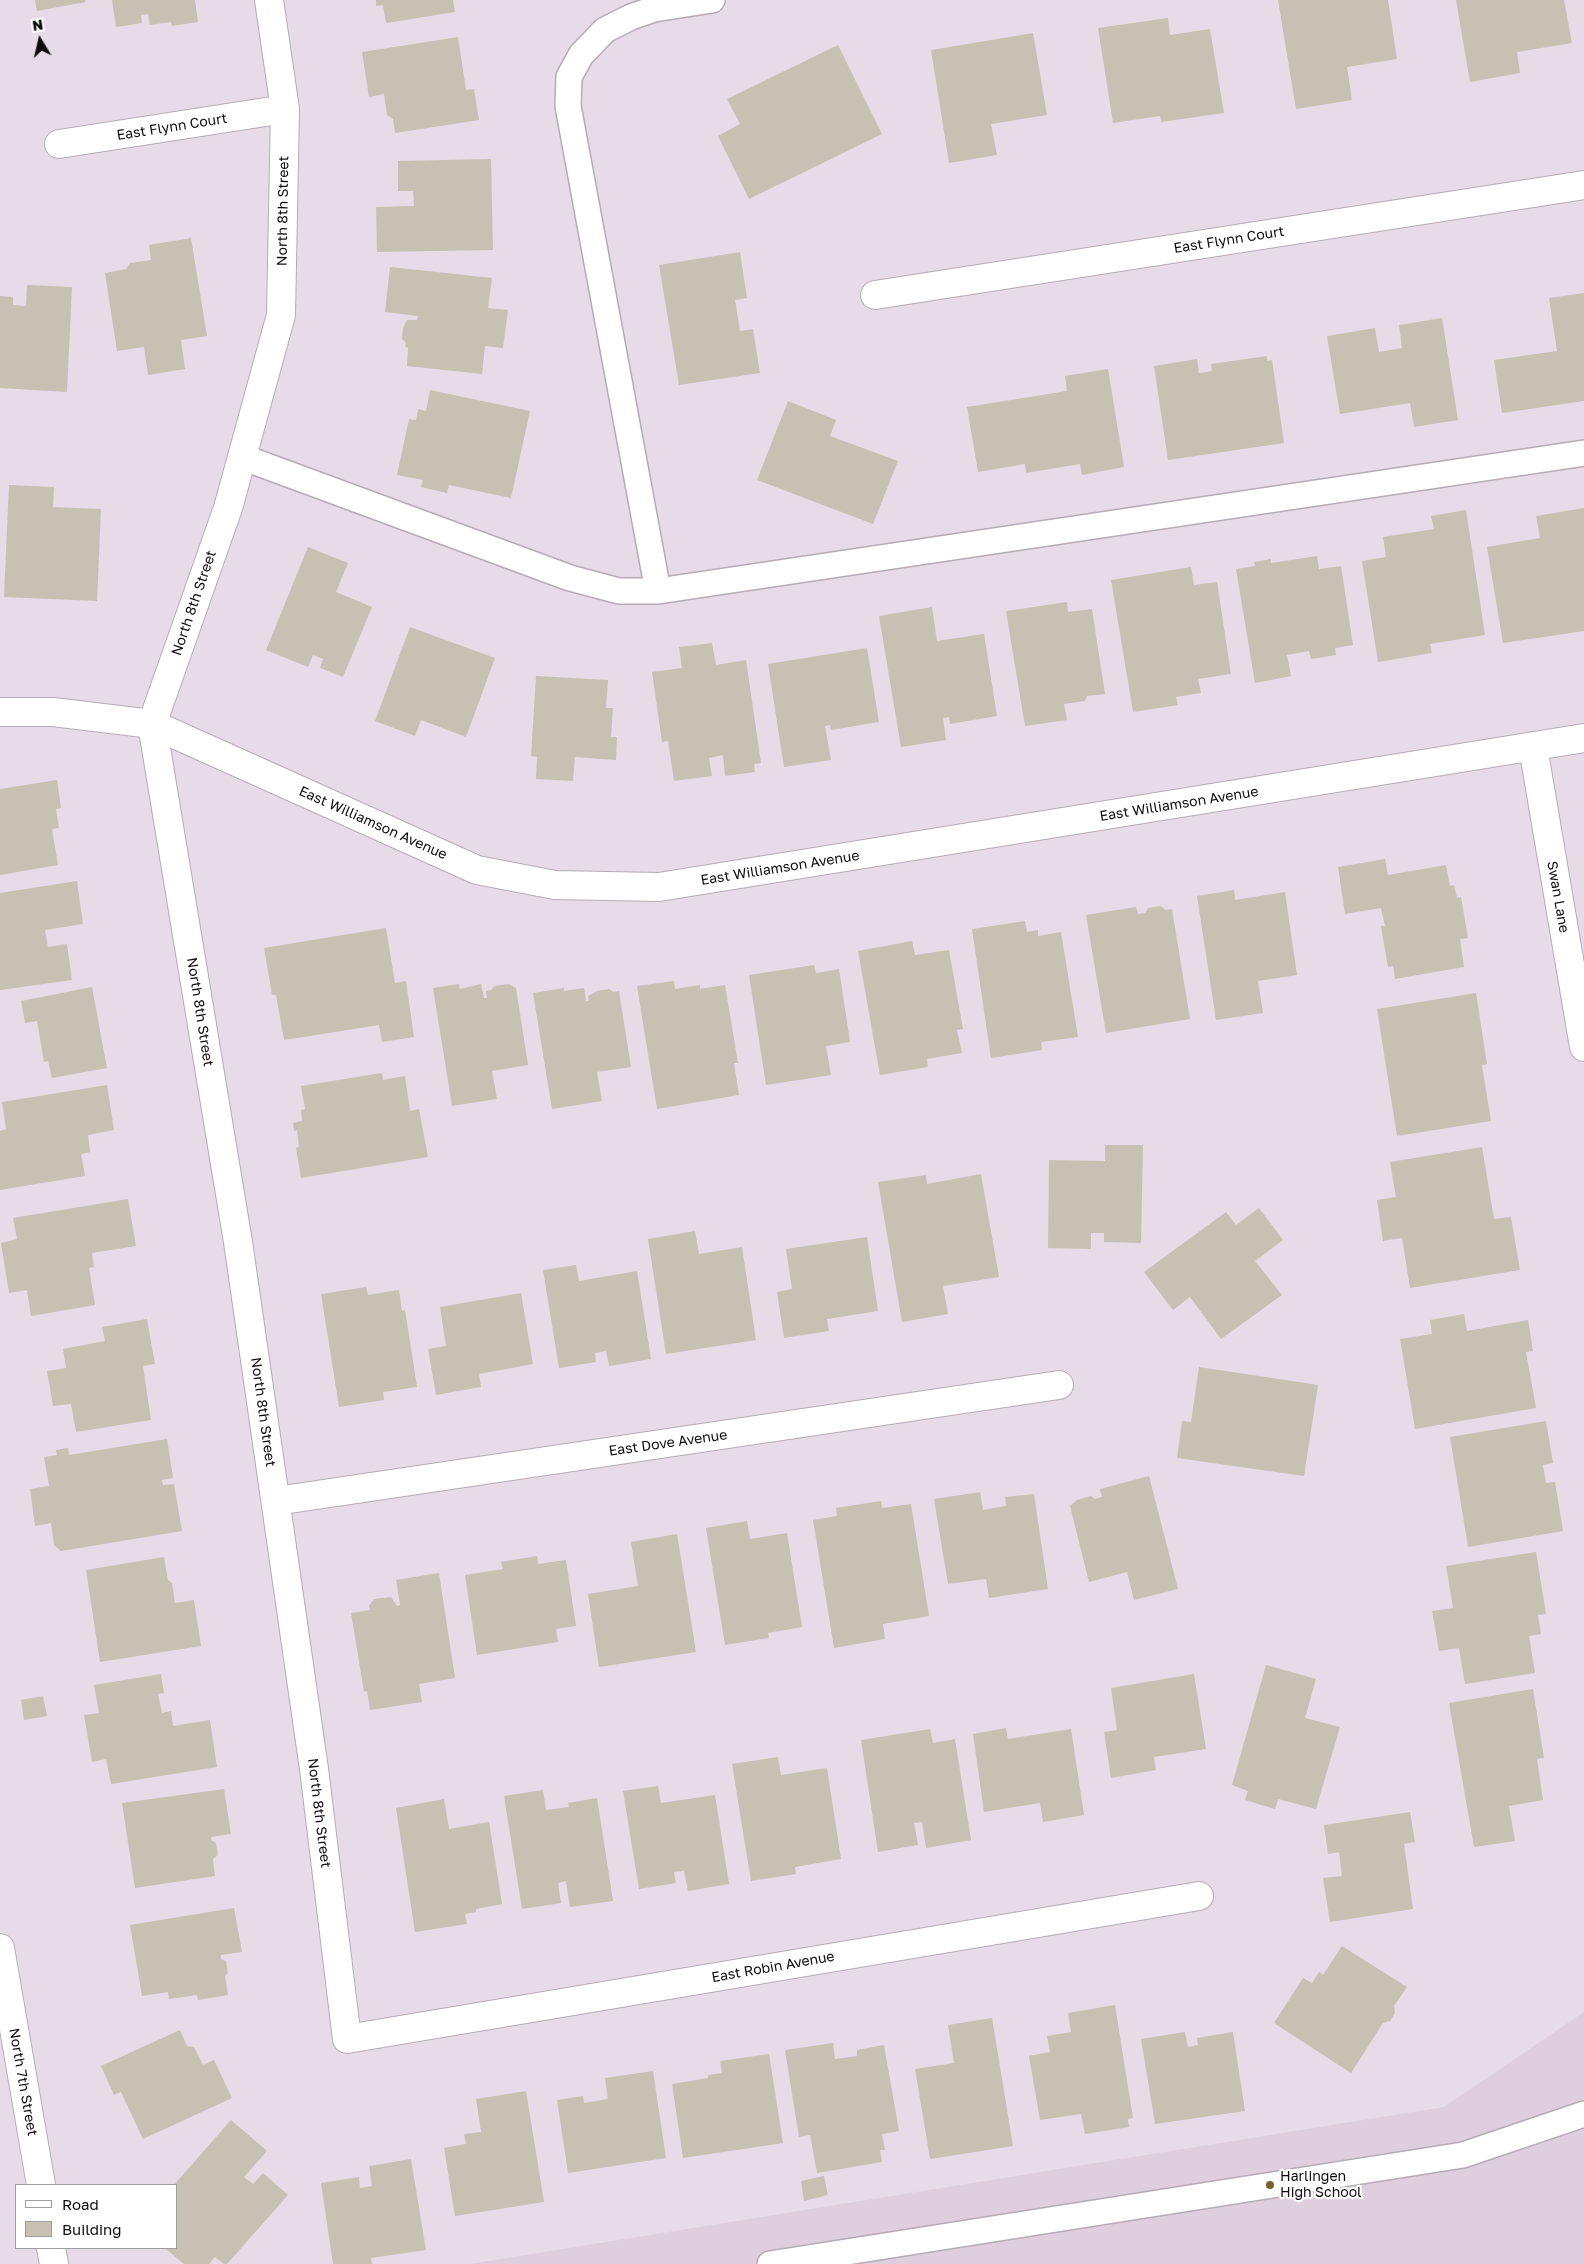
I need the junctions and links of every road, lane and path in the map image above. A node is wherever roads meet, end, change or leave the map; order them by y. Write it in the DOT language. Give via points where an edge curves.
graph roads {
  1 [pos="269,0"];
  2 [pos="712,0"];
  3 [pos="285,110"];
  4 [pos="59,144"];
  5 [pos="1584,185"];
  6 [pos="875,295"];
  7 [pos="1584,453"];
  8 [pos="242,457"];
  9 [pos="658,591"];
  10 [pos="0,712"];
  11 [pos="152,724"];
  12 [pos="1584,738"];
  13 [pos="1533,747"];
  14 [pos="1584,1047"];
  15 [pos="1059,1384"];
  16 [pos="276,1501"];
  17 [pos="1199,1896"];
  18 [pos="0,1948"];
  19 [pos="347,2039"];
  20 [pos="1584,2114"];
  21 [pos="41,2184"];
  22 [pos="51,2249"];
  23 [pos="54,2264"];
  24 [pos="770,2264"];
  1 -- 3 [label="street, North 8th Street"];
  2 -- 9 [label="lane" via="654,9 631,16 605,30 581,55 569,77 568,106"];
  3 -- 4 [label="street, East Flynn Court"];
  3 -- 8 [label="street, North 8th Street" via="280,315"];
  5 -- 6 [label="street, East Flynn Court"];
  7 -- 9 [label="lane"];
  8 -- 9 [label="lane" via="570,578 619,591"];
  8 -- 11 [label="street, North 8th Street" via="228,508"];
  10 -- 11 [label="street, East Williamson Avenue" via="53,712"];
  11 -- 13 [label="street, East Williamson Avenue" via="478,870 554,885 649,887"];
  11 -- 16 [label="street, North 8th Street" via="238,1242"];
  12 -- 13 [label="street, East Williamson Avenue"];
  13 -- 14 [label="street, Swan Lane"];
  15 -- 16 [label="street, East Dove Avenue"];
  16 -- 19 [label="street, North 8th Street" via="313,1760"];
  17 -- 19 [label="street, East Robin Avenue"];
  18 -- 21 [label="street, North 7th Street"];
  20 -- 24 [label="lane" via="1463,2155"];
  22 -- 23 [label="street"];
}
